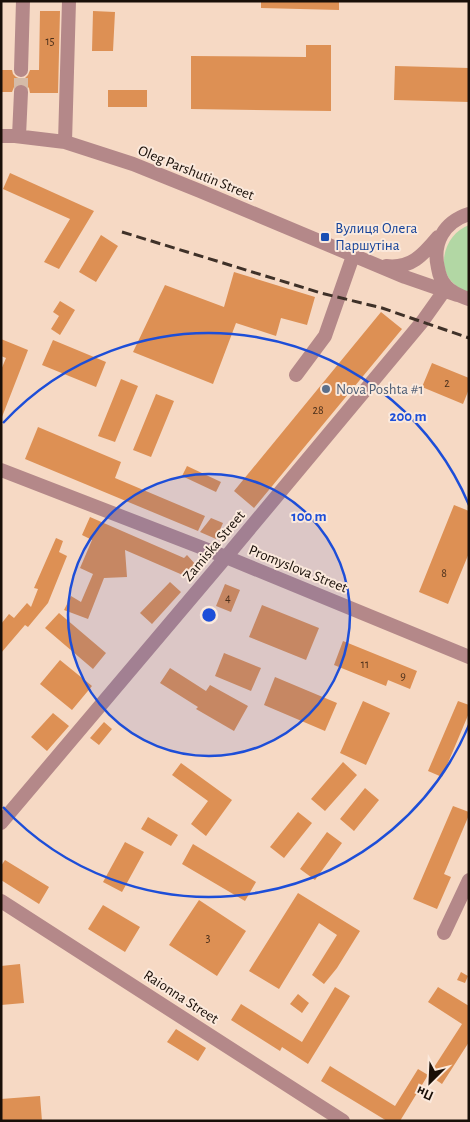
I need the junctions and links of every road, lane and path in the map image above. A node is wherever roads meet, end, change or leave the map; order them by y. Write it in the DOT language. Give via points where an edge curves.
graph roads {
  1 [pos="23,1"];
  2 [pos="69,1"];
  3 [pos="21,70"];
  4 [pos="21,92"];
  5 [pos="1,136"];
  6 [pos="19,136"];
  7 [pos="65,142"];
  8 [pos="466,215"];
  9 [pos="443,232"];
  10 [pos="353,256"];
  11 [pos="373,264"];
  12 [pos="454,292"];
  13 [pos="296,375"];
  14 [pos="1,470"];
  15 [pos="226,557"];
  16 [pos="469,657"];
  17 [pos="1,823"];
  18 [pos="469,880"];
  19 [pos="1,901"];
  20 [pos="444,933"];
  21 [pos="343,1121"];
  1 -- 3 [label="street"];
  2 -- 7 [label="street"];
  4 -- 6 [label="street"];
  5 -- 6 [label="street, Oleg Parshutin Street"];
  6 -- 7 [label="street, Oleg Parshutin Street"];
  7 -- 10 [label="street, Oleg Parshutin Street" via="133,164"];
  8 -- 9 [label="street, Oleg Parshutin Street" via="449,224"];
  9 -- 11 [label="street, Oleg Parshutin Street" via="422,256 411,263 401,266"];
  9 -- 12 [label="street" via="437,245 436,259 439,273"];
  10 -- 11 [label="street, Oleg Parshutin Street"];
  10 -- 13 [label="street" via="325,336"];
  11 -- 12 [label="street, Oleg Parshutin Street"];
  12 -- 15 [label="street, Zamiska Street" via="422,322"];
  14 -- 15 [label="street, Promyslova Street"];
  15 -- 16 [label="street, Promyslova Street"];
  15 -- 17 [label="street, Zamiska Street"];
  18 -- 20 [label="street"];
  19 -- 21 [label="street, Raionna Street"];
}
